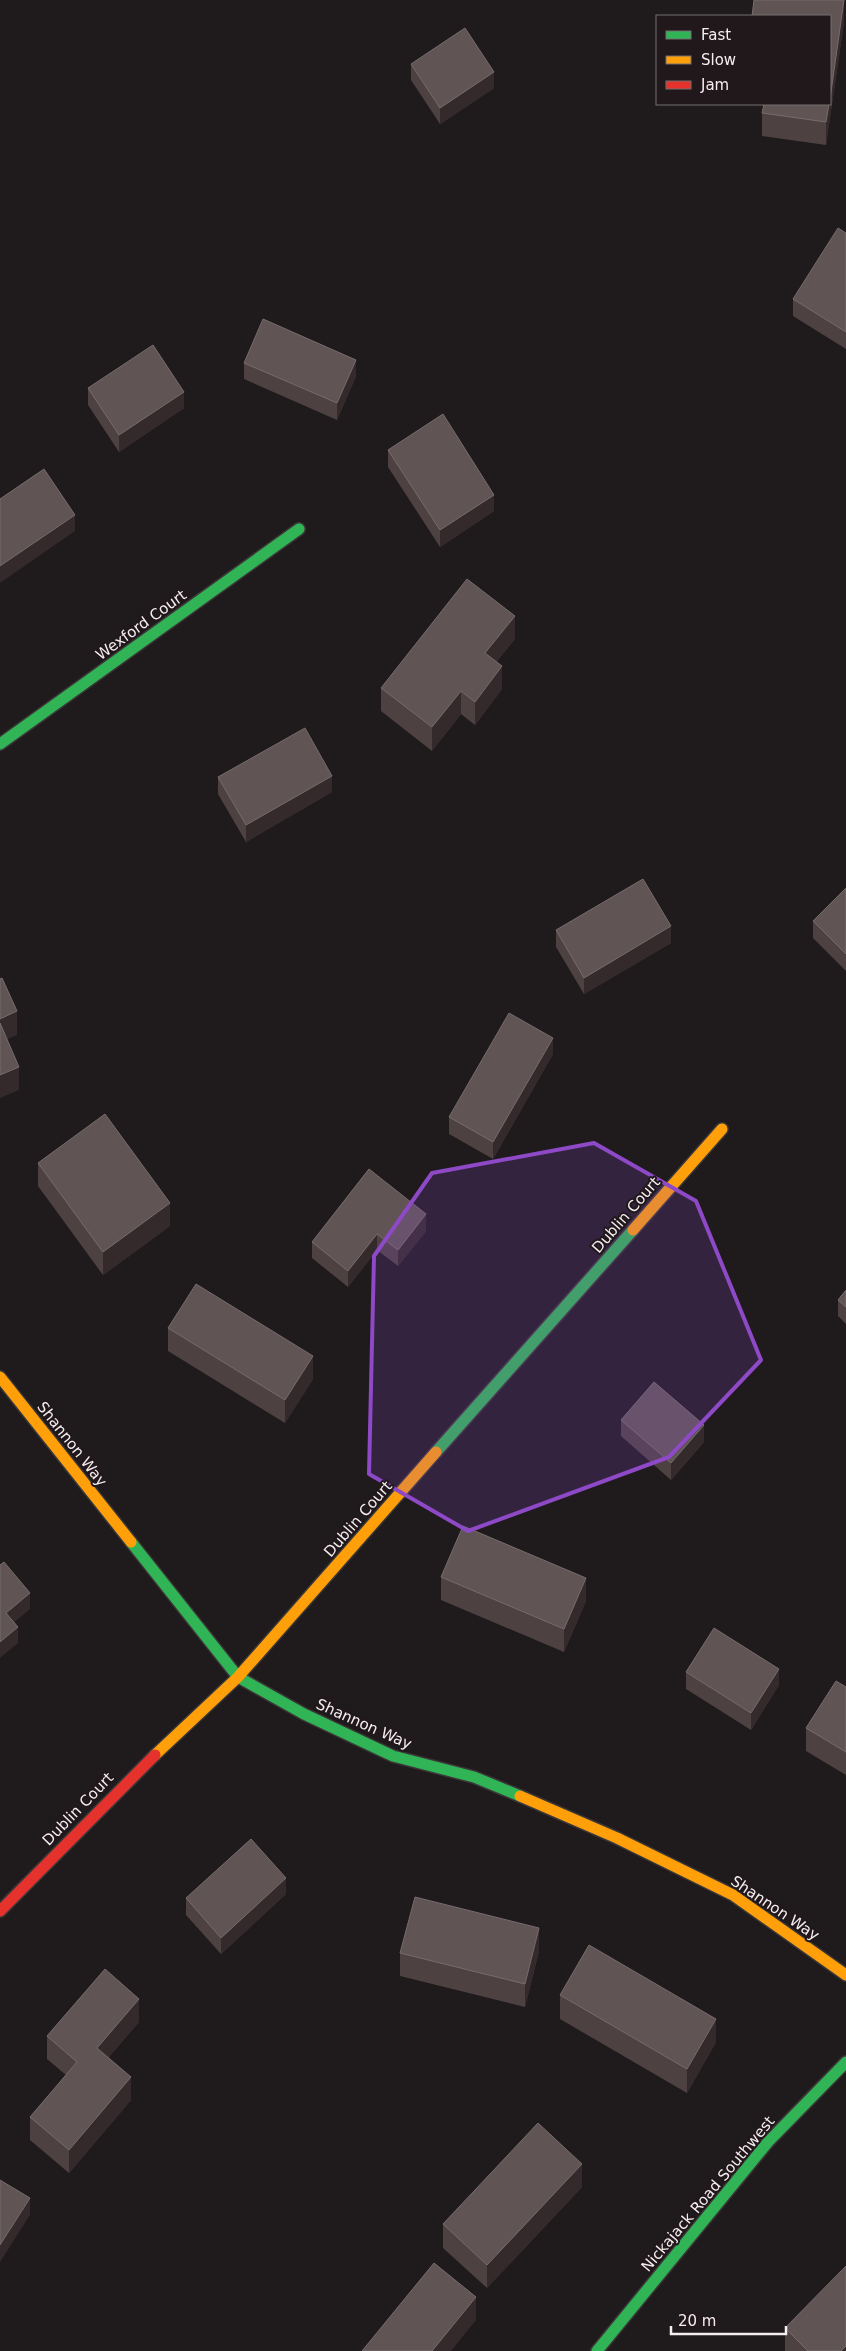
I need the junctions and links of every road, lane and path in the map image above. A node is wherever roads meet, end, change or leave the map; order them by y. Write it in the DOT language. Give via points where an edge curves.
graph roads {
  1 [pos="299,529"];
  2 [pos="0,744"];
  3 [pos="722,1129"];
  4 [pos="0,1377"];
  5 [pos="238,1677"];
  6 [pos="0,1911"];
  7 [pos="846,1975"];
  8 [pos="846,2062"];
  9 [pos="597,2351"];
  1 -- 2 [label="street, Wexford Court"];
  3 -- 5 [label="street, Dublin Court"];
  4 -- 5 [label="street, Shannon Way"];
  5 -- 6 [label="street, Dublin Court" via="125,1783"];
  5 -- 7 [label="street, Shannon Way" via="304,1714 393,1756 474,1777 617,1838 733,1894"];
  8 -- 9 [label="street, Nickajack Road Southwest" via="768,2142"];
}
